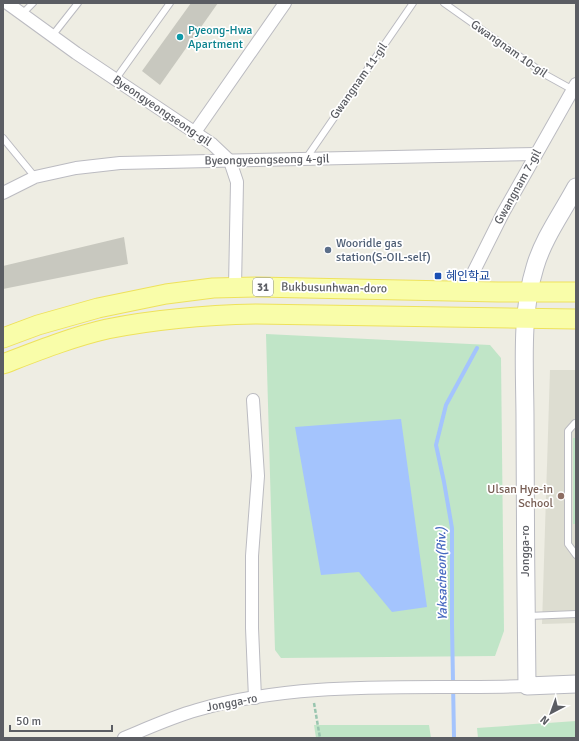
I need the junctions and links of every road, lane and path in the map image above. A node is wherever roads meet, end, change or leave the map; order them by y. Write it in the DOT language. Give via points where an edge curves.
graph roads {
  1 [pos="7,3"];
  2 [pos="32,3"];
  3 [pos="78,3"];
  4 [pos="170,3"];
  5 [pos="285,3"];
  6 [pos="413,3"];
  7 [pos="444,3"];
  8 [pos="22,14"];
  9 [pos="52,36"];
  10 [pos="116,80"];
  11 [pos="575,89"];
  12 [pos="195,132"];
  13 [pos="3,138"];
  14 [pos="536,154"];
  15 [pos="305,160"];
  16 [pos="230,161"];
  17 [pos="35,177"];
  18 [pos="576,187"];
  19 [pos="3,193"];
  20 [pos="235,288"];
  21 [pos="464,291"];
  22 [pos="528,292"];
  23 [pos="576,292"];
  24 [pos="526,318"];
  25 [pos="576,319"];
  26 [pos="3,338"];
  27 [pos="3,364"];
  28 [pos="254,400"];
  29 [pos="576,423"];
  30 [pos="576,555"];
  31 [pos="576,614"];
  32 [pos="526,616"];
  33 [pos="576,684"];
  34 [pos="527,686"];
  35 [pos="312,691"];
  36 [pos="255,698"];
  37 [pos="124,738"];
  38 [pos="320,738"];
  1 -- 8 [label="street, Byeongyeongseong-gil"];
  2 -- 8 [label="lane"];
  3 -- 9 [label="lane"];
  4 -- 10 [label="lane"];
  5 -- 12 [label="street"];
  6 -- 15 [label="lane, Gwangnam 11-gil"];
  7 -- 11 [label="lane, Gwangnam 10-gil" via="546,75"];
  8 -- 9 [label="street, Byeongyeongseong-gil"];
  9 -- 10 [label="street, Byeongyeongseong-gil"];
  10 -- 12 [label="street, Byeongyeongseong-gil"];
  11 -- 14 [label="street, Gwangnam 7-gil"];
  12 -- 16 [label="street, Byeongyeongseong-gil"];
  13 -- 17 [label="lane"];
  14 -- 15 [label="street, Byeongyeongseong 4-gil"];
  14 -- 21 [label="street, Gwangnam 7-gil"];
  15 -- 16 [label="street, Byeongyeongseong 4-gil"];
  16 -- 17 [label="street, Byeongyeongseong 4-gil" via="120,164 76,168"];
  16 -- 20 [label="street, Byeongyeongseong-gil" via="237,182"];
  17 -- 19 [label="street, Byeongyeongseong 4-gil"];
  18 -- 22 [label="street, Jongga-ro" via="544,244"];
  20 -- 21 [label="main road, Bukbusunhwan-doro / 31"];
  20 -- 26 [label="main road, Bukbusunhwan-doro / 31" via="166,294 98,308"];
  21 -- 22 [label="main road, Bukbusunhwan-doro / 31"];
  22 -- 23 [label="main road, Bukbusunhwan-doro / 31"];
  22 -- 24 [label="street, Jongga-ro"];
  24 -- 25 [label="main road"];
  24 -- 27 [label="main road" via="243,314 170,318 106,330 46,347"];
  24 -- 32 [label="street, Jongga-ro"];
  28 -- 36 [label="street" via="258,476 252,556"];
  29 -- 30 [label="lane" via="568,431 568,544"];
  31 -- 32 [label="lane"];
  32 -- 34 [label="street, Jongga-ro"];
  33 -- 34 [label="street"];
  34 -- 35 [label="street, Jongga-ro" via="417,686"];
  35 -- 36 [label="street, Jongga-ro"];
  35 -- 38 [label="path"];
  36 -- 37 [label="street, Jongga-ro" via="197,710"];
}
